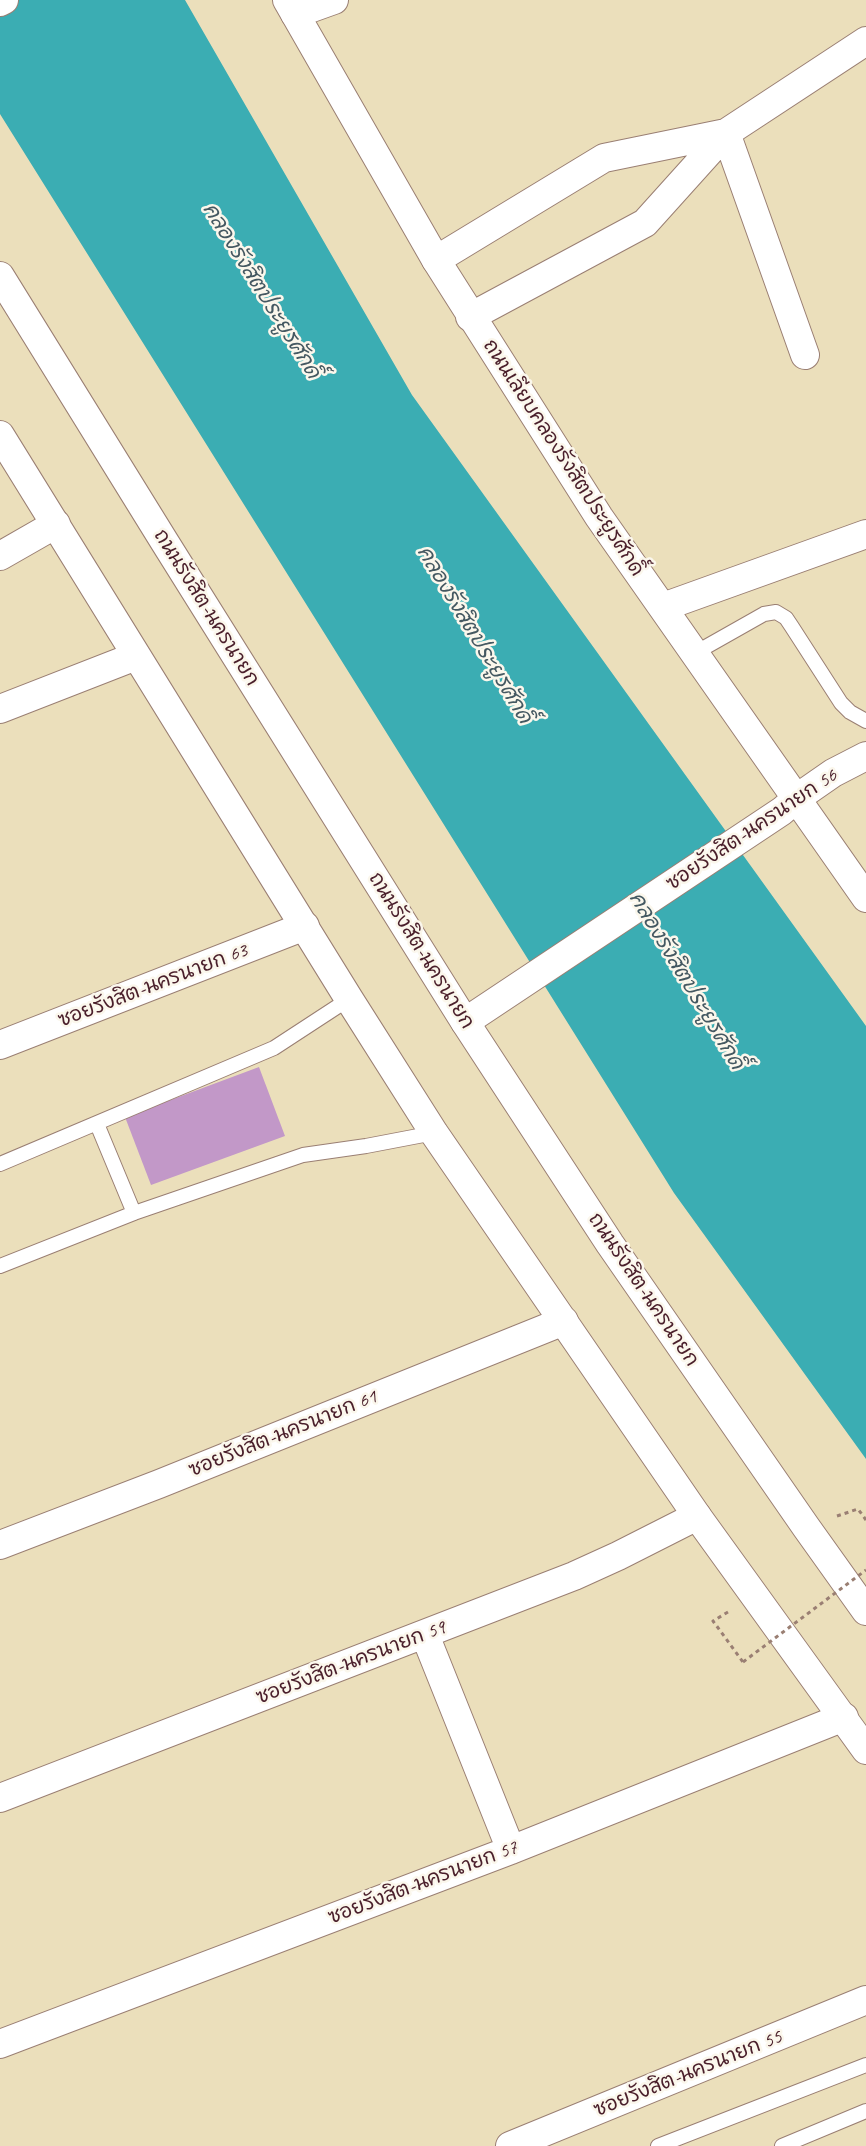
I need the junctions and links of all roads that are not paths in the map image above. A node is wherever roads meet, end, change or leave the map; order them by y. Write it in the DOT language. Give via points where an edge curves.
graph roads {
  1 [pos="4,0"];
  2 [pos="334,0"];
  3 [pos="0,2"];
  4 [pos="291,7"];
  5 [pos="866,41"];
  6 [pos="726,133"];
  7 [pos="436,260"];
  8 [pos="0,276"];
  9 [pos="470,316"];
  10 [pos="805,355"];
  11 [pos="0,435"];
  12 [pos="56,524"];
  13 [pos="866,534"];
  14 [pos="0,556"];
  15 [pos="663,607"];
  16 [pos="695,653"];
  17 [pos="136,656"];
  18 [pos="0,709"];
  19 [pos="866,721"];
  20 [pos="866,756"];
  21 [pos="789,804"];
  22 [pos="866,898"];
  23 [pos="305,926"];
  24 [pos="349,999"];
  25 [pos="465,1022"];
  26 [pos="0,1045"];
  27 [pos="97,1124"];
  28 [pos="434,1132"];
  29 [pos="0,1164"];
  30 [pos="134,1212"];
  31 [pos="0,1266"];
  32 [pos="564,1321"];
  33 [pos="698,1516"];
  34 [pos="0,1545"];
  35 [pos="866,1611"];
  36 [pos="425,1635"];
  37 [pos="844,1717"];
  38 [pos="866,1750"];
  39 [pos="0,1798"];
  40 [pos="511,1850"];
  41 [pos="866,2000"];
  42 [pos="0,2044"];
  43 [pos="866,2065"];
  44 [pos="866,2111"];
  45 [pos="520,2144"];
  46 [pos="658,2146"];
  47 [pos="782,2146"];
  1 -- 3 [label="street"];
  2 -- 4 [label="street"];
  4 -- 7 [label="street, ถนนเลียบคลองรังสิตประยูรศักดิ์"];
  5 -- 6 [label="street"];
  6 -- 7 [label="street" via="604,158"];
  6 -- 9 [label="street" via="645,223"];
  6 -- 10 [label="street"];
  7 -- 9 [label="street, ถนนเลียบคลองรังสิตประยูรศักดิ์"];
  8 -- 25 [label="street, ถนนรังสิต-นครนายก"];
  9 -- 15 [label="street, ถนนเลียบคลองรังสิตประยูรศักดิ์" via="599,518"];
  11 -- 12 [label="street"];
  12 -- 14 [label="street"];
  12 -- 17 [label="street"];
  13 -- 15 [label="street"];
  15 -- 16 [label="street, ถนนเลียบคลองรังสิตประยูรศักดิ์"];
  16 -- 19 [label="lane" via="764,614 776,612 786,618 841,703"];
  16 -- 21 [label="street, ถนนเลียบคลองรังสิตประยูรศักดิ์"];
  17 -- 18 [label="street"];
  17 -- 23 [label="street"];
  20 -- 21 [label="street, ซอยรังสิต-นครนายก 56" via="833,773"];
  21 -- 22 [label="street, ถนนเลียบคลองรังสิตประยูรศักดิ์"];
  21 -- 25 [label="street, ซอยรังสิต-นครนายก 56"];
  23 -- 24 [label="street"];
  23 -- 26 [label="street, ซอยรังสิต-นครนายก 63"];
  24 -- 27 [label="lane" via="274,1048"];
  24 -- 28 [label="street"];
  25 -- 35 [label="street, ถนนรังสิต-นครนายก" via="610,1244"];
  27 -- 29 [label="lane"];
  27 -- 30 [label="lane"];
  28 -- 30 [label="lane" via="303,1155"];
  28 -- 32 [label="street"];
  30 -- 31 [label="lane"];
  32 -- 33 [label="street"];
  32 -- 34 [label="street, ซอยรังสิต-นครนายก 61"];
  33 -- 36 [label="street, ซอยรังสิต-นครนายก 59" via="574,1576"];
  33 -- 37 [label="street"];
  36 -- 39 [label="street, ซอยรังสิต-นครนายก 59"];
  36 -- 40 [label="street"];
  37 -- 38 [label="street"];
  37 -- 40 [label="street, ซอยรังสิต-นครนายก 57"];
  40 -- 42 [label="street, ซอยรังสิต-นครนายก 57"];
  41 -- 45 [label="street, ซอยรังสิต-นครนายก 55"];
  43 -- 46 [label="lane"];
  44 -- 47 [label="lane"];
}
